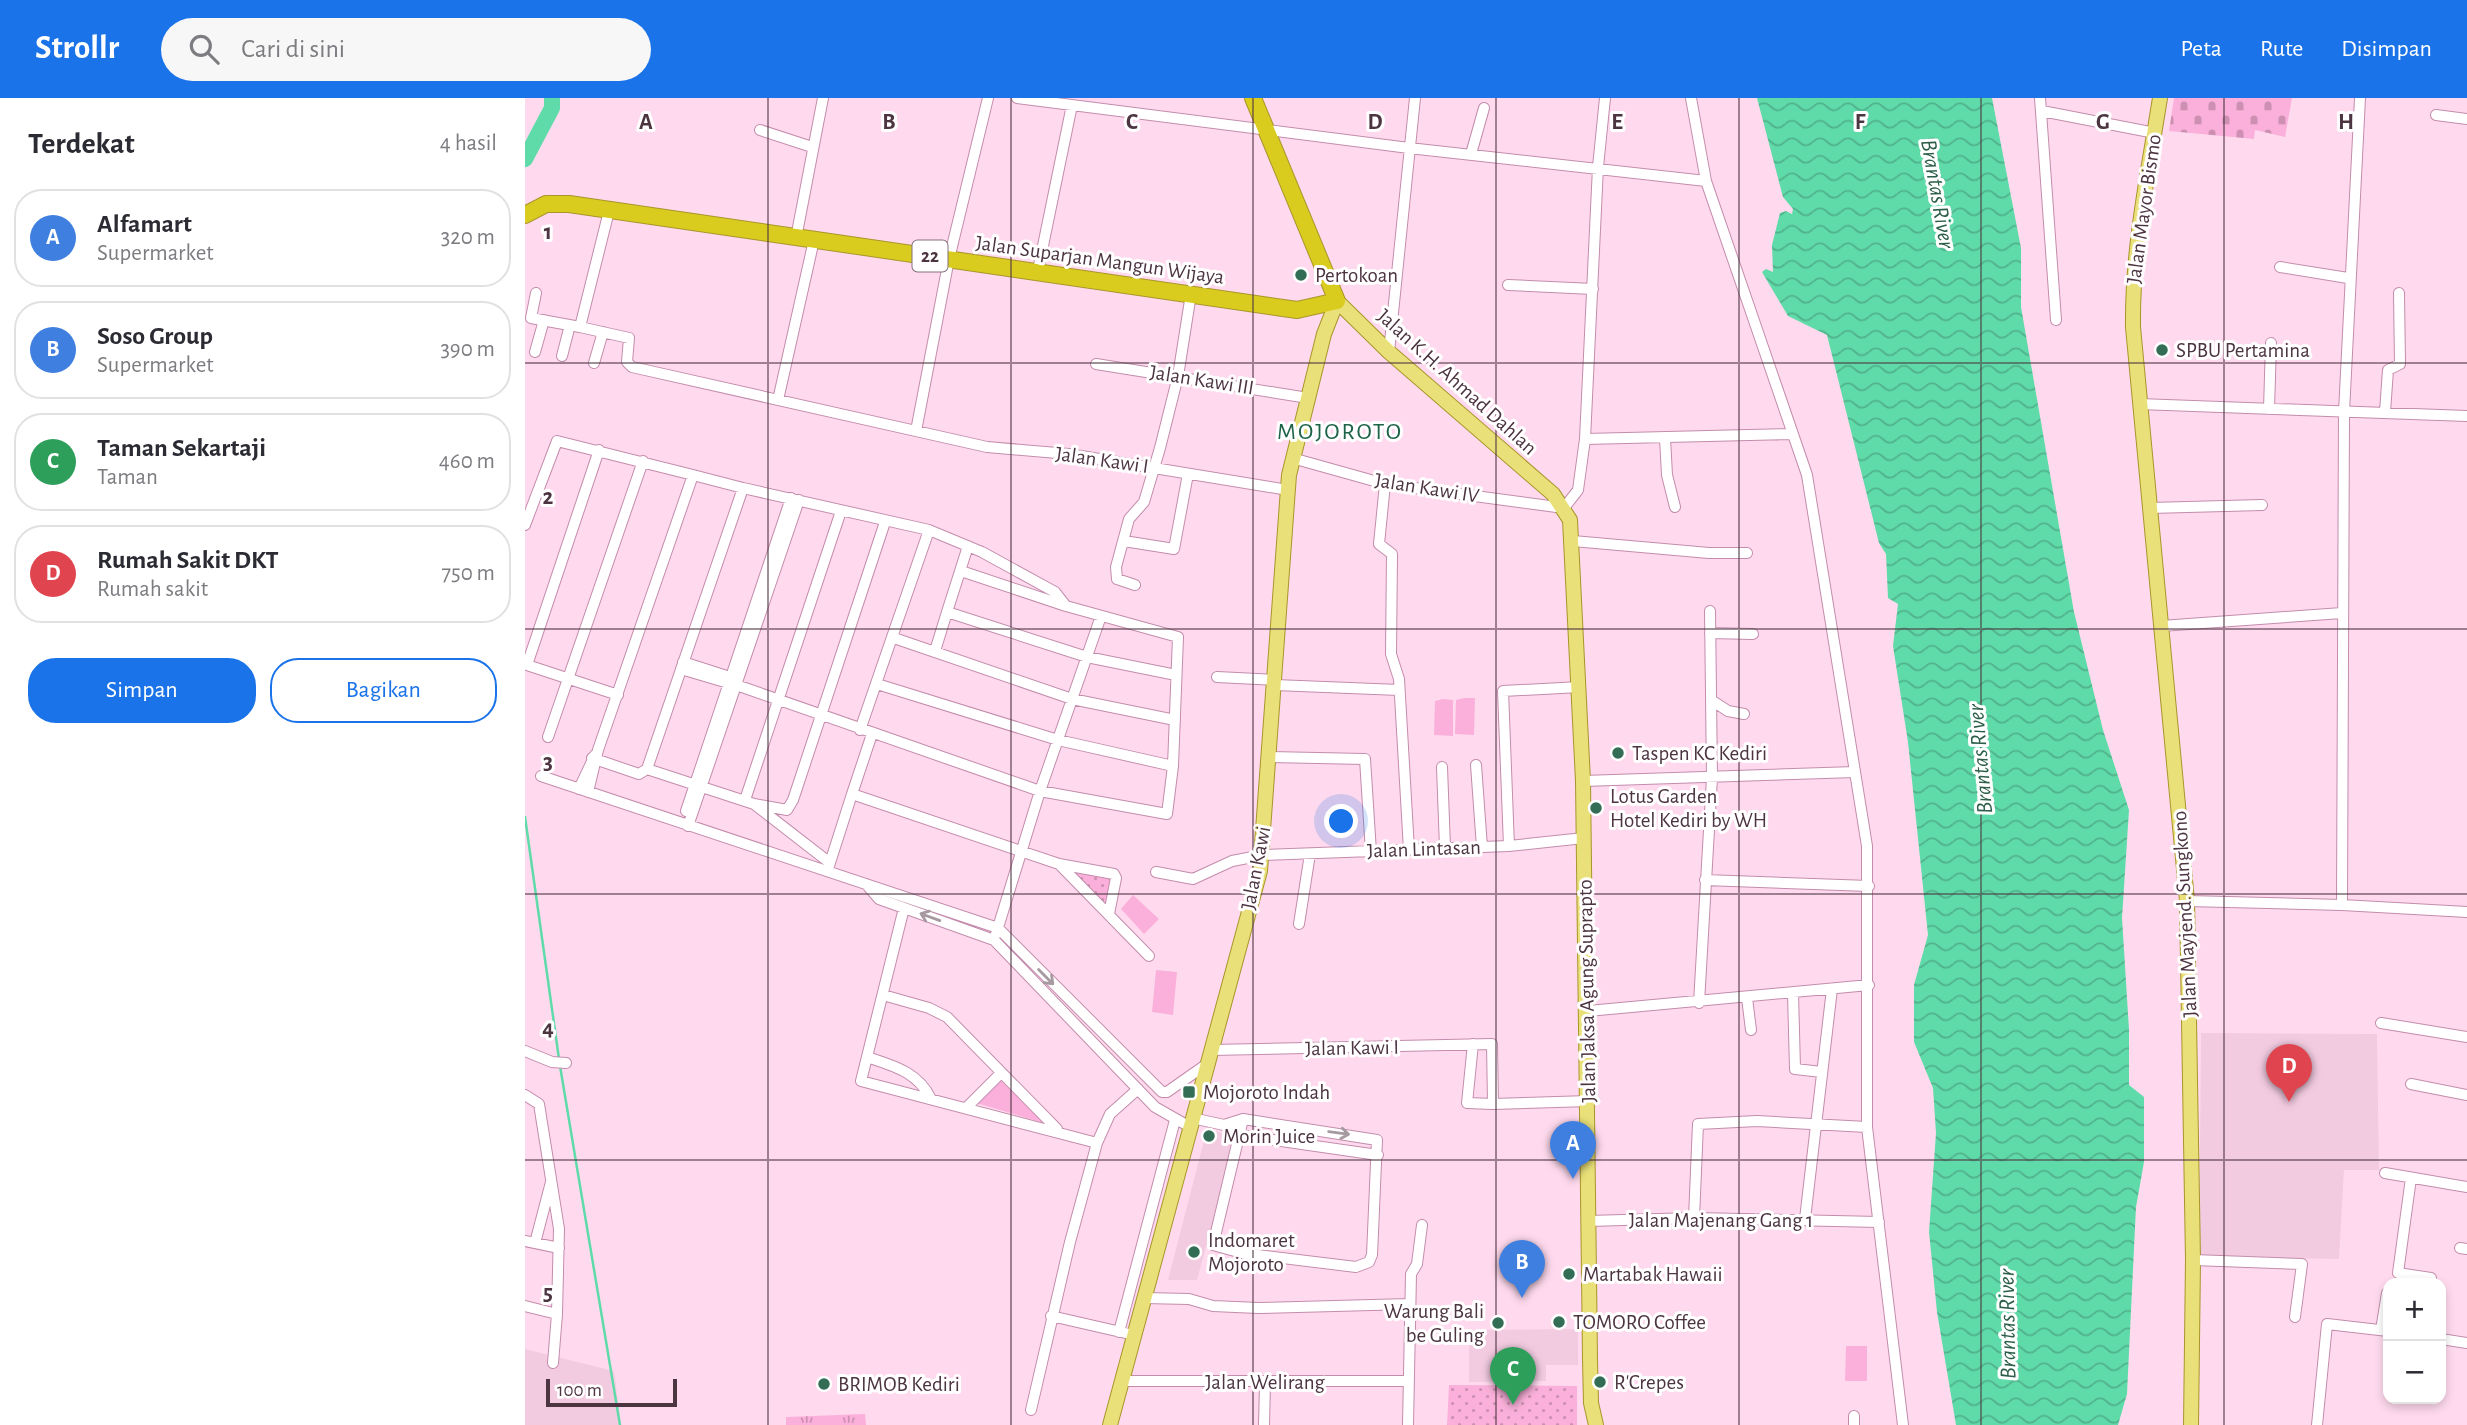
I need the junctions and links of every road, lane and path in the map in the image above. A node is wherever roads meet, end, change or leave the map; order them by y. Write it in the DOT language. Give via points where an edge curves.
graph roads {
  1 [pos="823,98"];
  2 [pos="988,98"];
  3 [pos="1017,98"];
  4 [pos="1253,98"];
  5 [pos="1415,98"];
  6 [pos="1605,98"];
  7 [pos="1691,98"];
  8 [pos="2040,98"];
  9 [pos="2160,98"];
  10 [pos="2360,98"];
  11 [pos="1072,104"];
  12 [pos="1484,108"];
  13 [pos="2042,111"];
  14 [pos="2436,115"];
  15 [pos="2467,120"];
  16 [pos="760,130"];
  17 [pos="1265,131"];
  18 [pos="2155,133"];
  19 [pos="812,147"];
  20 [pos="1409,148"];
  21 [pos="1471,154"];
  22 [pos="1598,167"];
  23 [pos="1706,181"];
  24 [pos="609,211"];
  25 [pos="525,215"];
  26 [pos="796,237"];
  27 [pos="814,240"];
  28 [pos="950,259"];
  29 [pos="2280,267"];
  30 [pos="1038,270"];
  31 [pos="2348,278"];
  32 [pos="1507,285"];
  33 [pos="1593,289"];
  34 [pos="536,293"];
  35 [pos="2399,293"];
  36 [pos="1191,295"];
  37 [pos="1337,301"];
  38 [pos="544,320"];
  39 [pos="2056,320"];
  40 [pos="575,326"];
  41 [pos="603,332"];
  42 [pos="2271,343"];
  43 [pos="535,352"];
  44 [pos="1388,352"];
  45 [pos="562,356"];
  46 [pos="594,363"];
  47 [pos="1096,364"];
  48 [pos="1178,376"];
  49 [pos="1308,398"];
  50 [pos="778,400"];
  51 [pos="2139,404"];
  52 [pos="2269,409"];
  53 [pos="2344,412"];
  54 [pos="2385,412"];
  55 [pos="2467,416"];
  56 [pos="916,431"];
  57 [pos="1793,434"];
  58 [pos="1665,438"];
  59 [pos="1585,439"];
  60 [pos="599,450"];
  61 [pos="1292,458"];
  62 [pos="643,461"];
  63 [pos="1154,466"];
  64 [pos="1188,474"];
  65 [pos="693,475"];
  66 [pos="1385,484"];
  67 [pos="743,488"];
  68 [pos="1288,490"];
  69 [pos="795,499"];
  70 [pos="2262,505"];
  71 [pos="1675,507"];
  72 [pos="1564,508"];
  73 [pos="2150,508"];
  74 [pos="841,511"];
  75 [pos="885,522"];
  76 [pos="525,525"];
  77 [pos="929,530"];
  78 [pos="1124,541"];
  79 [pos="1573,541"];
  80 [pos="968,546"];
  81 [pos="1747,553"];
  82 [pos="961,571"];
  83 [pos="1574,580"];
  84 [pos="1135,585"];
  85 [pos="1066,606"];
  86 [pos="1710,611"];
  87 [pos="947,612"];
  88 [pos="2342,613"];
  89 [pos="1101,616"];
  90 [pos="2161,626"];
  91 [pos="1710,633"];
  92 [pos="1753,634"];
  93 [pos="894,638"];
  94 [pos="935,651"];
  95 [pos="1087,657"];
  96 [pos="526,664"];
  97 [pos="682,666"];
  98 [pos="1176,675"];
  99 [pos="1217,677"];
  100 [pos="568,679"];
  101 [pos="1275,682"];
  102 [pos="735,684"];
  103 [pos="877,684"];
  104 [pos="1580,687"];
  105 [pos="1399,690"];
  106 [pos="618,695"];
  107 [pos="1072,699"];
  108 [pos="1711,700"];
  109 [pos="778,702"];
  110 [pos="1744,714"];
  111 [pos="820,716"];
  112 [pos="1175,720"];
  113 [pos="866,732"];
  114 [pos="548,737"];
  115 [pos="1058,740"];
  116 [pos="596,756"];
  117 [pos="1270,757"];
  118 [pos="1476,765"];
  119 [pos="1173,766"];
  120 [pos="1442,767"];
  121 [pos="647,769"];
  122 [pos="1855,772"];
  123 [pos="541,776"];
  124 [pos="1712,778"];
  125 [pos="1583,781"];
  126 [pos="699,785"];
  127 [pos="1040,790"];
  128 [pos="584,791"];
  129 [pos="852,794"];
  130 [pos="749,802"];
  131 [pos="685,825"];
  132 [pos="1584,838"];
  133 [pos="1509,846"];
  134 [pos="1482,847"];
  135 [pos="1445,848"];
  136 [pos="1409,850"];
  137 [pos="1020,852"];
  138 [pos="1371,852"];
  139 [pos="1310,854"];
  140 [pos="1263,855"];
  141 [pos="1059,864"];
  142 [pos="829,867"];
  143 [pos="1156,872"];
  144 [pos="1705,880"];
  145 [pos="866,884"];
  146 [pos="1869,886"];
  147 [pos="2187,901"];
  148 [pos="2342,905"];
  149 [pos="904,908"];
  150 [pos="2467,912"];
  151 [pos="1109,914"];
  152 [pos="1299,924"];
  153 [pos="998,928"];
  154 [pos="994,940"];
  155 [pos="1149,956"];
  156 [pos="1869,985"];
  157 [pos="1832,989"];
  158 [pos="1793,993"];
  159 [pos="883,995"];
  160 [pos="1747,998"];
  161 [pos="1699,1003"];
  162 [pos="1588,1012"];
  163 [pos="2381,1023"];
  164 [pos="1751,1030"];
  165 [pos="2467,1037"];
  166 [pos="1473,1044"];
  167 [pos="525,1051"];
  168 [pos="1125,1057"];
  169 [pos="1209,1057"];
  170 [pos="867,1058"];
  171 [pos="562,1063"];
  172 [pos="1116,1067"];
  173 [pos="1822,1072"];
  174 [pos="1001,1073"];
  175 [pos="2411,1084"];
  176 [pos="1138,1090"];
  177 [pos="525,1095"];
  178 [pos="2467,1095"];
  179 [pos="931,1099"];
  180 [pos="1589,1101"];
  181 [pos="1493,1104"];
  182 [pos="966,1108"];
  183 [pos="1243,1119"];
  184 [pos="1175,1120"];
  185 [pos="1191,1122"];
  186 [pos="1816,1124"];
  187 [pos="1224,1125"];
  188 [pos="1867,1127"];
  189 [pos="1058,1131"];
  190 [pos="1239,1135"];
  191 [pos="1097,1143"];
  192 [pos="1378,1155"];
  193 [pos="2385,1173"];
  194 [pos="552,1178"];
  195 [pos="2411,1178"];
  196 [pos="2467,1187"];
  197 [pos="1694,1218"];
  198 [pos="1805,1219"];
  199 [pos="1588,1221"];
  200 [pos="1874,1222"];
  201 [pos="1422,1225"];
  202 [pos="530,1242"];
  203 [pos="559,1248"];
  204 [pos="2193,1260"];
  205 [pos="2431,1278"];
  206 [pos="1144,1298"];
  207 [pos="1409,1304"];
  208 [pos="525,1306"];
  209 [pos="557,1314"];
  210 [pos="1051,1316"];
  211 [pos="2295,1317"];
  212 [pos="2383,1330"];
  213 [pos="1119,1332"];
  214 [pos="1134,1335"];
  215 [pos="2446,1340"];
  216 [pos="2467,1343"];
  217 [pos="553,1363"];
  218 [pos="1121,1381"];
  219 [pos="1409,1381"];
  220 [pos="1265,1383"];
  221 [pos="1591,1403"];
  222 [pos="2192,1403"];
  223 [pos="1031,1410"];
  224 [pos="1110,1425"];
  225 [pos="1264,1425"];
  226 [pos="1408,1425"];
  227 [pos="1586,1425"];
  228 [pos="1596,1425"];
  229 [pos="1903,1425"];
  230 [pos="2191,1425"];
  231 [pos="2200,1425"];
  232 [pos="2316,1425"];
  1 -- 19 [label="street"];
  2 -- 28 [label="street"];
  3 -- 11 [label="street"];
  4 -- 17 [label="highway, Jalan K.H. Ahmad Dahlan"];
  5 -- 20 [label="street"];
  6 -- 22 [label="street"];
  7 -- 23 [label="street"];
  8 -- 13 [label="street"];
  9 -- 18 [label="main road, Jalan Mayor Bismo"];
  10 -- 31 [label="street"];
  11 -- 17 [label="street"];
  11 -- 30 [label="street"];
  12 -- 21 [label="street"];
  13 -- 18 [label="street"];
  13 -- 39 [label="street"];
  14 -- 15 [label="street"];
  16 -- 19 [label="street"];
  17 -- 20 [label="street"];
  17 -- 37 [label="highway, Jalan K.H. Ahmad Dahlan"];
  18 -- 51 [label="main road, Jalan Mayor Bismo" via="2140,215 2133,292"];
  19 -- 26 [label="street"];
  20 -- 21 [label="street"];
  20 -- 44 [label="street"];
  21 -- 22 [label="street"];
  22 -- 23 [label="street"];
  22 -- 33 [label="street"];
  23 -- 57 [label="street"];
  24 -- 25 [label="highway, Jalan Suparjan Mangun Wijaya / 22" via="554,203"];
  24 -- 26 [label="highway, Jalan Suparjan Mangun Wijaya / 22"];
  24 -- 40 [label="street"];
  26 -- 27 [label="highway, Jalan Suparjan Mangun Wijaya / 22"];
  27 -- 28 [label="highway, Jalan Suparjan Mangun Wijaya / 22"];
  27 -- 50 [label="street"];
  28 -- 30 [label="highway, Jalan Suparjan Mangun Wijaya / 22"];
  28 -- 56 [label="street"];
  29 -- 31 [label="street"];
  30 -- 36 [label="highway, Jalan Suparjan Mangun Wijaya / 22"];
  31 -- 53 [label="street"];
  32 -- 33 [label="street"];
  33 -- 59 [label="street"];
  34 -- 38 [label="street" via="531,318"];
  35 -- 54 [label="street" via="2400,364 2387,372"];
  36 -- 37 [label="highway, Jalan Suparjan Mangun Wijaya / 22" via="1297,310"];
  36 -- 48 [label="street"];
  37 -- 44 [label="main road, Jalan K.H. Ahmad Dahlan"];
  37 -- 49 [label="main road, Jalan Kawi"];
  38 -- 40 [label="street"];
  38 -- 43 [label="street"];
  40 -- 41 [label="street"];
  40 -- 45 [label="street"];
  41 -- 46 [label="street"];
  41 -- 50 [label="street, Jalan Kawi I" via="629,338 627,362 632,367"];
  42 -- 52 [label="street"];
  44 -- 72 [label="main road, Jalan K.H. Ahmad Dahlan"];
  47 -- 48 [label="street, Jalan Kawi III"];
  48 -- 49 [label="street, Jalan Kawi III"];
  48 -- 63 [label="street"];
  49 -- 61 [label="main road, Jalan Kawi"];
  50 -- 56 [label="street, Jalan Kawi I"];
  51 -- 52 [label="street"];
  51 -- 73 [label="main road, Jalan Mayjend. Sungkono"];
  52 -- 53 [label="street"];
  53 -- 54 [label="street"];
  53 -- 88 [label="street"];
  54 -- 55 [label="street"];
  56 -- 63 [label="street, Jalan Kawi I" via="987,447"];
  57 -- 58 [label="street"];
  57 -- 122 [label="street" via="1807,475"];
  58 -- 59 [label="street"];
  58 -- 71 [label="street"];
  59 -- 72 [label="street" via="1578,490"];
  60 -- 62 [label="street"];
  60 -- 76 [label="street" via="555,442"];
  60 -- 96 [label="street"];
  61 -- 66 [label="street, Jalan Kawi IV"];
  61 -- 68 [label="main road, Jalan Kawi"];
  62 -- 65 [label="street"];
  62 -- 100 [label="street"];
  63 -- 64 [label="street, Jalan Kawi I"];
  63 -- 78 [label="street" via="1144,502 1129,519"];
  64 -- 68 [label="street, Jalan Kawi I"];
  64 -- 78 [label="street" via="1174,549"];
  65 -- 67 [label="street"];
  65 -- 106 [label="street"];
  66 -- 72 [label="street, Jalan Kawi IV"];
  66 -- 105 [label="street" via="1379,544 1392,554 1391,657"];
  67 -- 69 [label="street"];
  67 -- 97 [label="street"];
  68 -- 101 [label="main road, Jalan Kawi"];
  69 -- 74 [label="street"];
  69 -- 102 [label="street"];
  70 -- 73 [label="street"];
  72 -- 79 [label="main road, Jalan K.H. Ahmad Dahlan"];
  73 -- 90 [label="main road, Jalan Mayjend. Sungkono"];
  74 -- 75 [label="street"];
  74 -- 109 [label="street"];
  75 -- 77 [label="street"];
  75 -- 111 [label="street"];
  77 -- 80 [label="street"];
  77 -- 93 [label="street"];
  78 -- 84 [label="street" via="1116,577"];
  79 -- 81 [label="street"];
  79 -- 83 [label="main road, Jalan K.H. Ahmad Dahlan"];
  80 -- 82 [label="street"];
  80 -- 85 [label="street" via="1055,592"];
  82 -- 85 [label="street"];
  82 -- 87 [label="street"];
  83 -- 104 [label="main road, Jalan Jaksa Agung Suprapto"];
  85 -- 89 [label="street"];
  86 -- 91 [label="street"];
  87 -- 94 [label="street"];
  87 -- 95 [label="street"];
  88 -- 90 [label="street"];
  88 -- 148 [label="street"];
  89 -- 95 [label="street"];
  89 -- 98 [label="street" via="1177,636"];
  90 -- 147 [label="main road, Jalan Mayjend. Sungkono"];
  91 -- 92 [label="street"];
  91 -- 108 [label="street"];
  93 -- 94 [label="street"];
  93 -- 103 [label="street"];
  94 -- 107 [label="street"];
  95 -- 98 [label="street"];
  95 -- 107 [label="street"];
  96 -- 100 [label="street"];
  97 -- 102 [label="street"];
  97 -- 121 [label="street"];
  98 -- 112 [label="street"];
  99 -- 101 [label="street"];
  100 -- 106 [label="street"];
  100 -- 114 [label="street"];
  101 -- 105 [label="street"];
  101 -- 117 [label="main road, Jalan Kawi"];
  102 -- 109 [label="street"];
  102 -- 126 [label="street"];
  103 -- 113 [label="street"];
  103 -- 115 [label="street"];
  104 -- 125 [label="main road, Jalan Jaksa Agung Suprapto"];
  104 -- 133 [label="street" via="1503,691"];
  105 -- 136 [label="street"];
  106 -- 116 [label="street"];
  107 -- 112 [label="street"];
  107 -- 115 [label="street"];
  108 -- 110 [label="street" via="1728,712"];
  108 -- 124 [label="street"];
  109 -- 111 [label="street"];
  109 -- 130 [label="street"];
  111 -- 113 [label="street"];
  111 -- 130 [label="street" via="789,808"];
  112 -- 119 [label="street"];
  113 -- 127 [label="street"];
  113 -- 129 [label="street"];
  115 -- 119 [label="street"];
  115 -- 127 [label="street"];
  116 -- 121 [label="street" via="639,774"];
  116 -- 128 [label="street"];
  117 -- 138 [label="street" via="1365,759"];
  117 -- 140 [label="main road, Jalan Kawi"];
  118 -- 134 [label="street"];
  119 -- 127 [label="street" via="1167,814"];
  120 -- 135 [label="street"];
  121 -- 126 [label="street"];
  122 -- 124 [label="street"];
  122 -- 146 [label="street"];
  123 -- 128 [label="street"];
  124 -- 125 [label="street"];
  124 -- 144 [label="street"];
  125 -- 132 [label="main road, Jalan Jaksa Agung Suprapto"];
  126 -- 130 [label="street"];
  126 -- 131 [label="street"];
  127 -- 137 [label="street"];
  128 -- 131 [label="street"];
  129 -- 137 [label="street"];
  129 -- 142 [label="street"];
  130 -- 142 [label="street"];
  131 -- 142 [label="street"];
  132 -- 133 [label="street, Jalan Lintasan"];
  132 -- 162 [label="main road, Jalan Jaksa Agung Suprapto"];
  133 -- 134 [label="street, Jalan Lintasan"];
  134 -- 135 [label="street, Jalan Lintasan"];
  135 -- 136 [label="street, Jalan Lintasan"];
  136 -- 138 [label="street, Jalan Lintasan"];
  137 -- 141 [label="street"];
  137 -- 153 [label="street"];
  138 -- 139 [label="street, Jalan Lintasan"];
  139 -- 140 [label="street, Jalan Lintasan"];
  139 -- 152 [label="street"];
  140 -- 143 [label="street, Jalan Lintasan" via="1232,861 1193,879"];
  140 -- 169 [label="main road, Jalan Kawi"];
  141 -- 151 [label="street"];
  141 -- 151 [label="street" via="1114,874"];
  142 -- 145 [label="street"];
  144 -- 146 [label="street"];
  144 -- 161 [label="street"];
  145 -- 149 [label="street" via="879,899"];
  145 -- 153 [label="street"];
  146 -- 156 [label="street"];
  147 -- 148 [label="street"];
  147 -- 204 [label="main road, Jalan Mayjend. Sungkono"];
  148 -- 150 [label="street"];
  154 -- 149 [label="street, one-way"];
  149 -- 159 [label="street"];
  151 -- 155 [label="street"];
  153 -- 154 [label="street"];
  153 -- 168 [label="street, one-way"];
  154 -- 172 [label="street"];
  156 -- 157 [label="street"];
  156 -- 188 [label="street"];
  157 -- 158 [label="street"];
  157 -- 173 [label="street"];
  158 -- 160 [label="street"];
  158 -- 173 [label="street" via="1795,1069"];
  159 -- 170 [label="street"];
  159 -- 174 [label="street" via="947,1017"];
  160 -- 161 [label="street"];
  160 -- 164 [label="street"];
  161 -- 162 [label="street"];
  162 -- 180 [label="main road, Jalan Jaksa Agung Suprapto"];
  163 -- 165 [label="street"];
  166 -- 169 [label="street, Jalan Kawi I"];
  166 -- 181 [label="street, Jalan Kawi I" via="1492,1044"];
  166 -- 181 [label="street" via="1467,1103"];
  167 -- 171 [label="street"];
  168 -- 169 [label="street" via="1164,1093"];
  168 -- 172 [label="street"];
  169 -- 185 [label="main road, Jalan Kawi"];
  170 -- 179 [label="street" via="917,1079"];
  170 -- 179 [label="street" via="864,1083"];
  172 -- 176 [label="street"];
  173 -- 186 [label="street"];
  174 -- 182 [label="street"];
  174 -- 189 [label="street"];
  175 -- 178 [label="street"];
  176 -- 184 [label="street"];
  176 -- 191 [label="street" via="1110,1114"];
  177 -- 194 [label="street" via="539,1104"];
  179 -- 182 [label="street"];
  180 -- 181 [label="street"];
  180 -- 199 [label="main road, Jalan Jaksa Agung Suprapto"];
  182 -- 189 [label="street"];
  183 -- 187 [label="street"];
  183 -- 190 [label="street"];
  183 -- 192 [label="street, one-way" via="1375,1138"];
  184 -- 185 [label="street"];
  184 -- 213 [label="street"];
  185 -- 187 [label="street"];
  185 -- 206 [label="main road, Jalan Kawi"];
  186 -- 188 [label="street"];
  186 -- 197 [label="street" via="1698,1124"];
  186 -- 198 [label="street"];
  187 -- 190 [label="street"];
  188 -- 200 [label="street"];
  189 -- 191 [label="street"];
  190 -- 192 [label="street"];
  190 -- 192 [label="street" via="1213,1245 1274,1258 1356,1267 1369,1262"];
  191 -- 210 [label="street"];
  193 -- 195 [label="street"];
  194 -- 202 [label="street"];
  194 -- 203 [label="street"];
  195 -- 196 [label="street"];
  195 -- 205 [label="street" via="2398,1273"];
  197 -- 198 [label="street, Jalan Majenang Gang 1"];
  197 -- 199 [label="street, Jalan Majenang Gang 1"];
  198 -- 200 [label="street, Jalan Majenang Gang 1"];
  199 -- 221 [label="main road, Jalan Jaksa Agung Suprapto"];
  200 -- 229 [label="street"];
  201 -- 207 [label="street"];
  202 -- 203 [label="street"];
  203 -- 209 [label="street"];
  204 -- 211 [label="street" via="2302,1264"];
  204 -- 222 [label="main road, Jalan Mayjend. Sungkono"];
  206 -- 207 [label="street" via="1258,1308"];
  206 -- 214 [label="main road, Jalan Kawi"];
  207 -- 219 [label="street"];
  208 -- 209 [label="street"];
  209 -- 217 [label="street"];
  210 -- 213 [label="street"];
  210 -- 223 [label="street"];
  212 -- 232 [label="street" via="2327,1324"];
  213 -- 214 [label="street"];
  214 -- 218 [label="main road, Jalan Kawi"];
  215 -- 216 [label="street"];
  218 -- 220 [label="street, Jalan Welirang"];
  218 -- 224 [label="main road, Jalan Kawi"];
  219 -- 220 [label="street, Jalan Welirang"];
  219 -- 226 [label="street"];
  220 -- 225 [label="street"];
  221 -- 227 [label="main road"];
  221 -- 228 [label="main road"];
  222 -- 230 [label="main road, Jalan Mayjend. Sungkono"];
  222 -- 231 [label="main road"];
}
